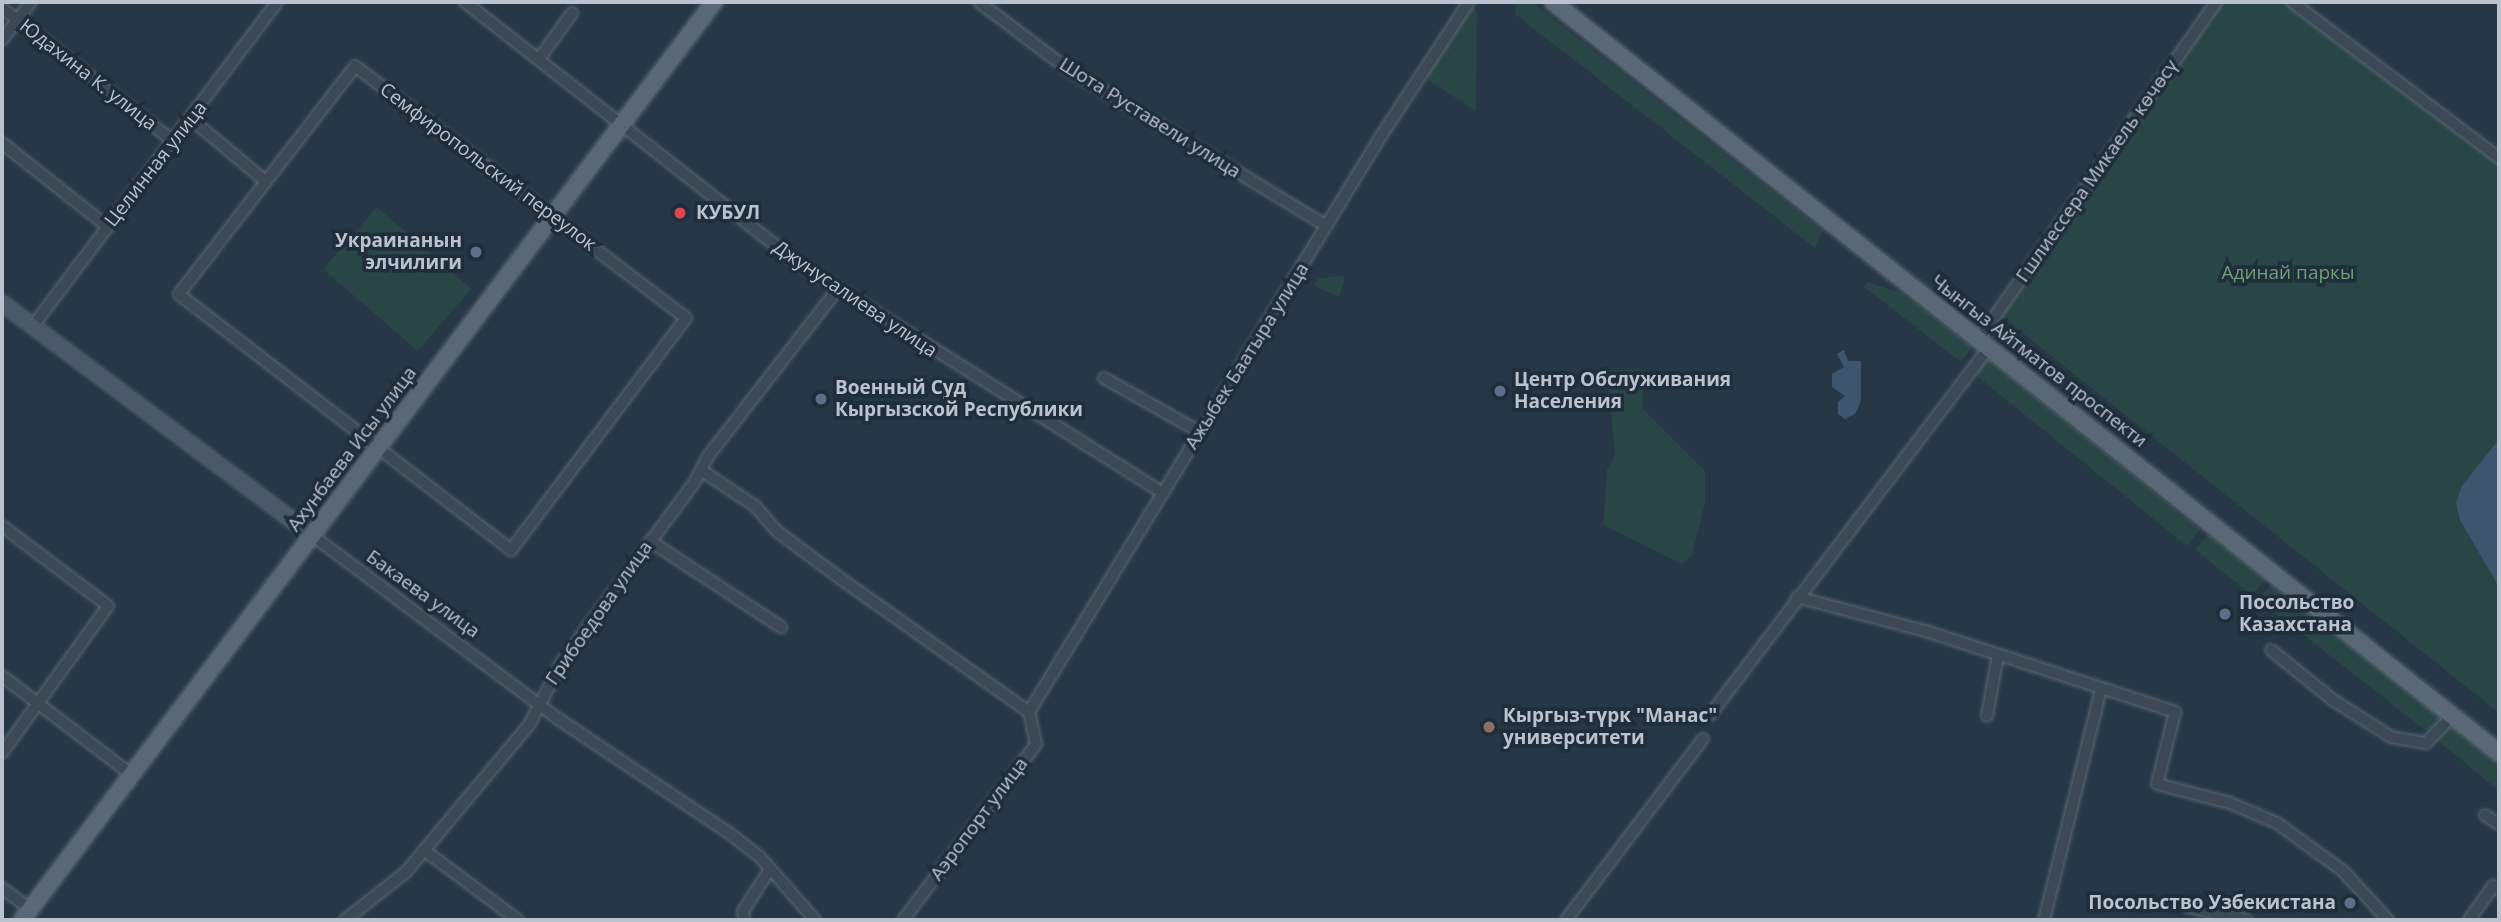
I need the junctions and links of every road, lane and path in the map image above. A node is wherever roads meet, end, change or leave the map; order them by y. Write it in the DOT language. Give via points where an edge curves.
graph roads {
  1 [pos="32,2"];
  2 [pos="277,2"];
  3 [pos="465,2"];
  4 [pos="714,2"];
  5 [pos="979,2"];
  6 [pos="1469,2"];
  7 [pos="1553,2"];
  8 [pos="2216,2"];
  9 [pos="2292,2"];
  10 [pos="2,8"];
  11 [pos="572,13"];
  12 [pos="17,20"];
  13 [pos="2,40"];
  14 [pos="539,59"];
  15 [pos="191,120"];
  16 [pos="622,123"];
  17 [pos="174,142"];
  18 [pos="2,143"];
  19 [pos="2499,158"];
  20 [pos="264,180"];
  21 [pos="553,215"];
  22 [pos="108,226"];
  23 [pos="1327,226"];
  24 [pos="837,290"];
  25 [pos="2,303"];
  26 [pos="33,326"];
  27 [pos="1984,344"];
  28 [pos="1104,378"];
  29 [pos="1200,432"];
  30 [pos="381,446"];
  31 [pos="701,470"];
  32 [pos="1163,493"];
  33 [pos="2,526"];
  34 [pos="313,536"];
  35 [pos="650,541"];
  36 [pos="1797,597"];
  37 [pos="781,627"];
  38 [pos="2271,650"];
  39 [pos="1998,655"];
  40 [pos="2,676"];
  41 [pos="2101,689"];
  42 [pos="37,703"];
  43 [pos="540,704"];
  44 [pos="1029,712"];
  45 [pos="1710,715"];
  46 [pos="1987,716"];
  47 [pos="2452,716"];
  48 [pos="1703,739"];
  49 [pos="2,753"];
  50 [pos="2499,753"];
  51 [pos="132,775"];
  52 [pos="2485,815"];
  53 [pos="2499,824"];
  54 [pos="424,850"];
  55 [pos="770,869"];
  56 [pos="2,888"];
  57 [pos="2499,890"];
  58 [pos="2188,907"];
  59 [pos="27,916"];
  60 [pos="345,920"];
  61 [pos="518,920"];
  62 [pos="744,920"];
  63 [pos="814,920"];
  64 [pos="903,920"];
  65 [pos="1566,920"];
  66 [pos="2045,920"];
  67 [pos="2246,920"];
  68 [pos="2388,920"];
  69 [pos="2469,920"];
  1 -- 12 [label="street"];
  2 -- 15 [label="street, Целинная улица"];
  3 -- 14 [label="street, Джунусалиева улица"];
  4 -- 16 [label="main road, Ахунбаева Исы улица"];
  5 -- 23 [label="street, Шота Руставели улица" via="1069,70"];
  6 -- 23 [label="street, Ажыбек Баатыра улица"];
  7 -- 27 [label="main road, Чынгыз Айтматов проспекти"];
  8 -- 27 [label="street, Гшлиессера Микаель көчөсү"];
  9 -- 19 [label="street"];
  10 -- 12 [label="street, Юдахина К. улица"];
  11 -- 14 [label="street"];
  12 -- 13 [label="street"];
  12 -- 17 [label="street, Юдахина К. улица"];
  14 -- 16 [label="street, Джунусалиева улица"];
  15 -- 17 [label="street, Целинная улица"];
  15 -- 20 [label="street"];
  16 -- 21 [label="main road, Ахунбаева Исы улица"];
  16 -- 24 [label="street, Джунусалиева улица"];
  17 -- 22 [label="street, Целинная улица"];
  18 -- 22 [label="street"];
  20 -- 21 [label="street, Семфиропольский переулок" via="355,66"];
  20 -- 30 [label="street, Семфиропольский переулок" via="179,294"];
  21 -- 30 [label="main road, Ахунбаева Исы улица"];
  21 -- 30 [label="street, Семфиропольский переулок" via="687,318 511,550"];
  22 -- 26 [label="street, Целинная улица"];
  23 -- 29 [label="street, Ажыбек Баатыра улица"];
  24 -- 31 [label="street, Грибоедова улица"];
  24 -- 32 [label="street, Джунусалиева улица"];
  25 -- 26 [label="main road, Бакаева улица"];
  26 -- 34 [label="main road, Бакаева улица"];
  27 -- 36 [label="street, Гшлиессера Микаель көчөсү"];
  27 -- 47 [label="main road, Чынгыз Айтматов проспекти"];
  28 -- 29 [label="street"];
  29 -- 32 [label="street, Ажыбек Баатыра улица"];
  30 -- 34 [label="main road, Ахунбаева Исы улица"];
  31 -- 35 [label="street, Грибоедова улица"];
  31 -- 44 [label="street" via="755,506 778,532 844,581"];
  32 -- 44 [label="street, Ажыбек Баатыра улица"];
  33 -- 42 [label="street" via="108,606"];
  34 -- 43 [label="street, Бакаева улица"];
  34 -- 51 [label="main road, Ахунбаева Исы улица"];
  35 -- 37 [label="street"];
  35 -- 43 [label="street, Грибоедова улица" via="562,662"];
  36 -- 39 [label="street"];
  36 -- 45 [label="street, Гшлиессера Микаель көчөсү"];
  38 -- 47 [label="street" via="2333,701 2391,737 2426,743"];
  39 -- 41 [label="street"];
  39 -- 46 [label="street"];
  40 -- 42 [label="street"];
  41 -- 66 [label="street"];
  41 -- 68 [label="street" via="2175,712 2157,784 2230,803 2277,823 2343,871"];
  42 -- 49 [label="street"];
  42 -- 51 [label="street"];
  43 -- 54 [label="street, Грибоедова улица" via="529,724"];
  43 -- 55 [label="street, Бакаева улица" via="699,811"];
  44 -- 64 [label="street, Аэропорт улица" via="1036,744"];
  47 -- 50 [label="main road, Чынгыз Айтматов проспекти"];
  48 -- 65 [label="street"];
  51 -- 59 [label="main road, Ахунбаева Исы улица"];
  52 -- 53 [label="street"];
  54 -- 60 [label="street, Грибоедова улица" via="406,872"];
  54 -- 61 [label="street"];
  55 -- 62 [label="street" via="743,911"];
  55 -- 63 [label="street, Бакаева улица"];
  56 -- 59 [label="street"];
  57 -- 69 [label="street" via="2493,886"];
  58 -- 67 [label="street"];
}
